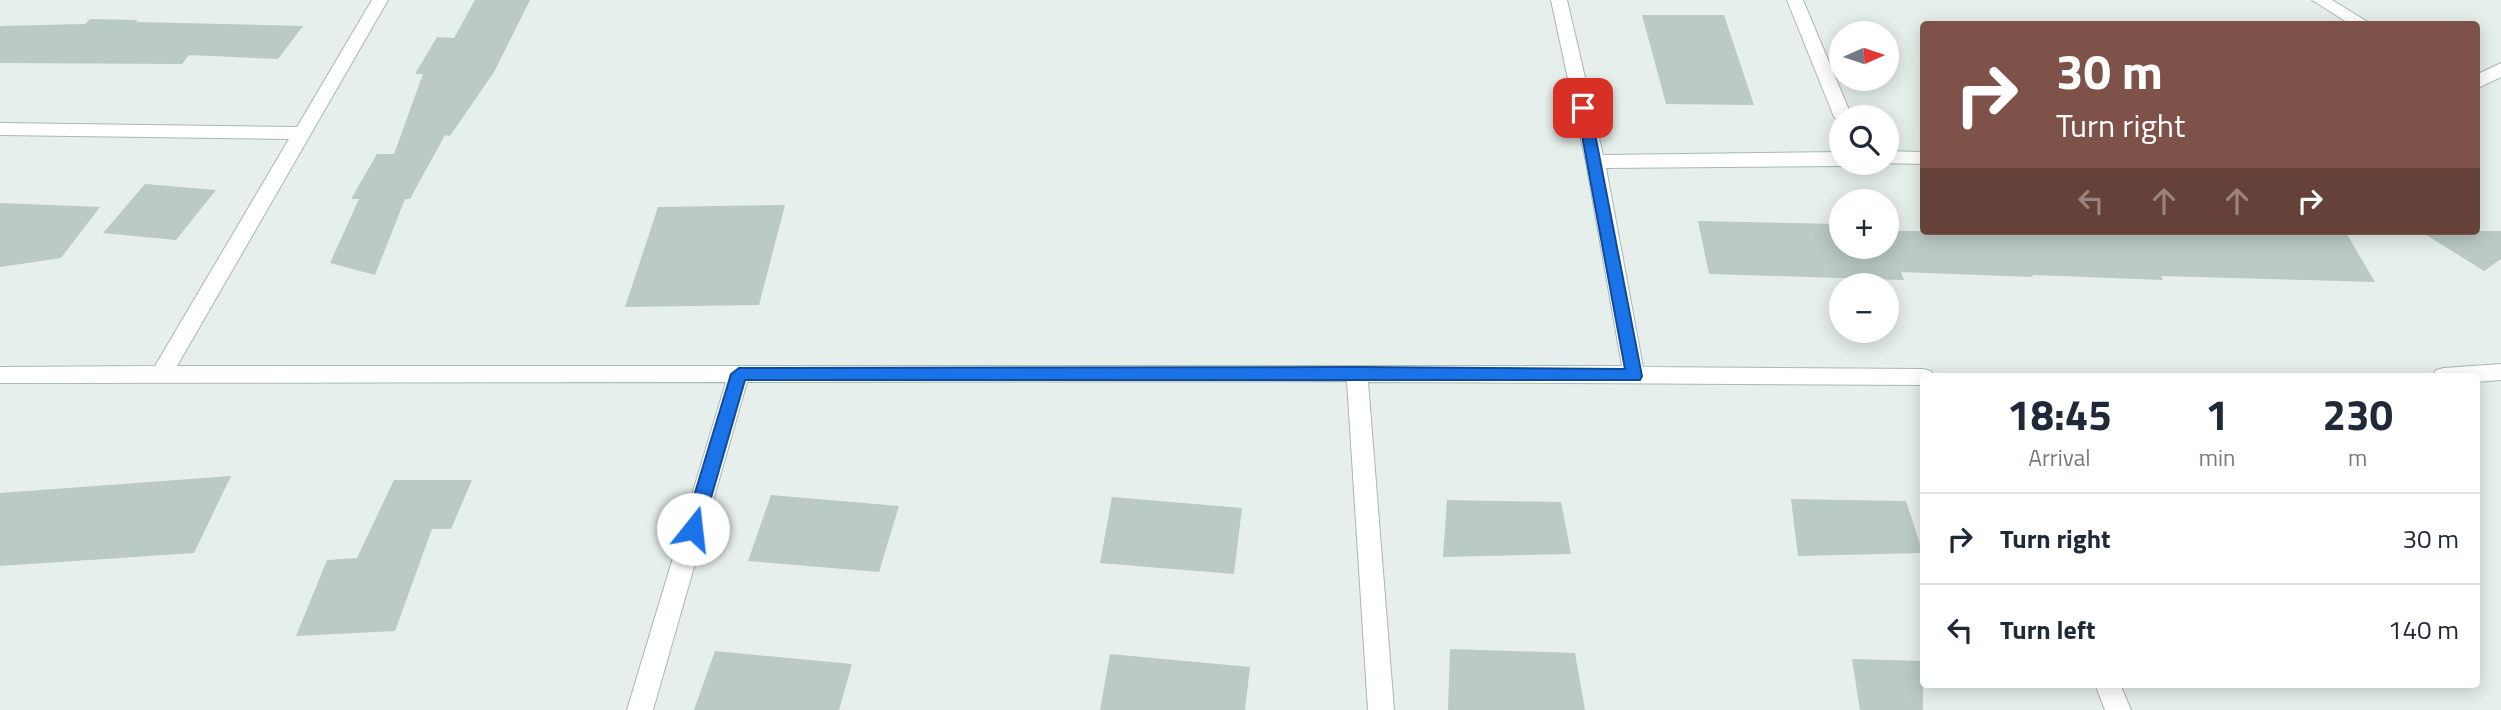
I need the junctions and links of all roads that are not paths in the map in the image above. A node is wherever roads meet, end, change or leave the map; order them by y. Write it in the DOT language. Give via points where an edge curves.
graph roads {
  1 [pos="380,0"];
  2 [pos="1559,0"];
  3 [pos="1795,0"];
  4 [pos="2320,0"];
  5 [pos="2357,21"];
  6 [pos="2501,69"];
  7 [pos="2480,81"];
  8 [pos="1838,105"];
  9 [pos="0,129"];
  10 [pos="301,133"];
  11 [pos="1899,158"];
  12 [pos="1920,158"];
  13 [pos="1829,159"];
  14 [pos="1595,162"];
  15 [pos="1357,373"];
  16 [pos="2501,373"];
  17 [pos="739,374"];
  18 [pos="2480,374"];
  19 [pos="0,375"];
  20 [pos="160,376"];
  21 [pos="1634,376"];
  22 [pos="1920,377"];
  23 [pos="2109,688"];
  24 [pos="640,710"];
  25 [pos="1381,710"];
  26 [pos="2118,710"];
  1 -- 10 [label="street"];
  2 -- 14 [label="street"];
  3 -- 8 [label="street"];
  4 -- 5 [label="street"];
  6 -- 7 [label="street"];
  9 -- 10 [label="street"];
  10 -- 20 [label="street"];
  11 -- 12 [label="street"];
  13 -- 14 [label="street"];
  14 -- 21 [label="street"];
  15 -- 17 [label="street"];
  15 -- 21 [label="street"];
  15 -- 25 [label="street"];
  16 -- 18 [label="street"];
  17 -- 20 [label="street"];
  17 -- 24 [label="street"];
  19 -- 20 [label="street"];
  21 -- 22 [label="street"];
  23 -- 26 [label="street"];
}
